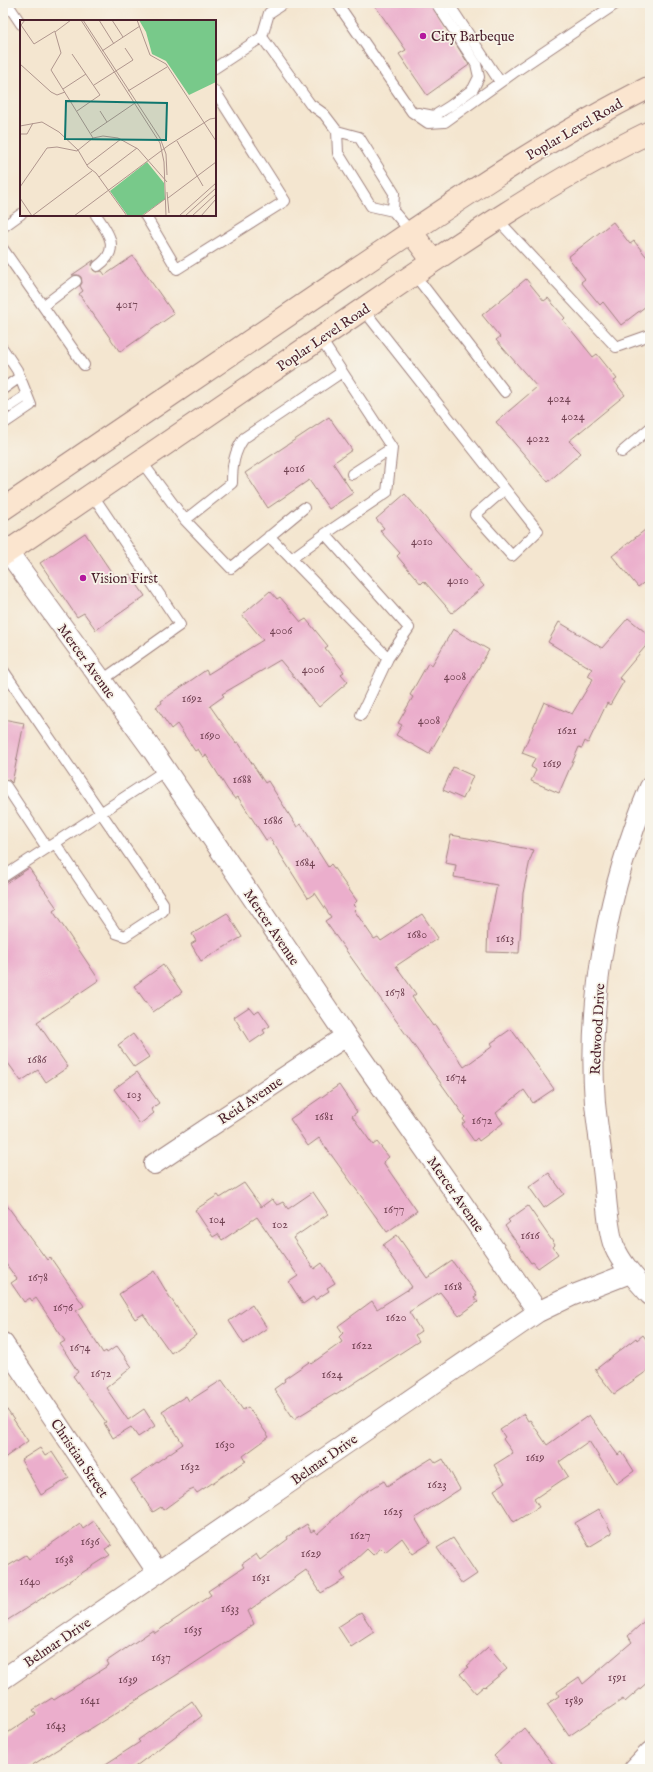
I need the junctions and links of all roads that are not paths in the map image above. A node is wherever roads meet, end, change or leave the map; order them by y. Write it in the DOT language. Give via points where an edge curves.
graph roads {
  1 [pos="7,3"];
  2 [pos="284,3"];
  3 [pos="337,3"];
  4 [pos="436,3"];
  5 [pos="448,3"];
  6 [pos="617,3"];
  7 [pos="20,22"];
  8 [pos="262,37"];
  9 [pos="216,67"];
  10 [pos="500,82"];
  11 [pos="650,87"];
  12 [pos="216,93"];
  13 [pos="412,112"];
  14 [pos="337,131"];
  15 [pos="648,136"];
  16 [pos="393,211"];
  17 [pos="20,215"];
  18 [pos="97,216"];
  19 [pos="146,216"];
  20 [pos="498,220"];
  21 [pos="3,227"];
  22 [pos="411,232"];
  23 [pos="3,249"];
  24 [pos="433,261"];
  25 [pos="98,266"];
  26 [pos="414,274"];
  27 [pos="76,282"];
  28 [pos="43,306"];
  29 [pos="363,309"];
  30 [pos="650,335"];
  31 [pos="320,338"];
  32 [pos="4,351"];
  33 [pos="84,365"];
  34 [pos="342,372"];
  35 [pos="20,377"];
  36 [pos="3,389"];
  37 [pos="505,392"];
  38 [pos="27,395"];
  39 [pos="9,407"];
  40 [pos="3,424"];
  41 [pos="650,428"];
  42 [pos="392,448"];
  43 [pos="622,452"];
  44 [pos="141,461"];
  45 [pos="352,474"];
  46 [pos="505,489"];
  47 [pos="92,494"];
  48 [pos="304,508"];
  49 [pos="3,509"];
  50 [pos="185,520"];
  51 [pos="325,534"];
  52 [pos="269,536"];
  53 [pos="5,551"];
  54 [pos="291,559"];
  55 [pos="388,658"];
  56 [pos="3,670"];
  57 [pos="101,681"];
  58 [pos="361,715"];
  59 [pos="166,770"];
  60 [pos="3,786"];
  61 [pos="649,795"];
  62 [pos="102,812"];
  63 [pos="51,846"];
  64 [pos="3,877"];
  65 [pos="346,1036"];
  66 [pos="154,1164"];
  67 [pos="630,1273"];
  68 [pos="650,1295"];
  69 [pos="538,1312"];
  70 [pos="3,1343"];
  71 [pos="158,1573"];
  72 [pos="3,1679"];
  73 [pos="650,1752"];
  74 [pos="634,1769"];
  1 -- 7 [label="lane"];
  2 -- 8 [label="lane" via="270,13"];
  3 -- 13 [label="lane"];
  4 -- 13 [label="lane" via="476,64 479,77 473,89 434,116"];
  5 -- 10 [label="lane"];
  6 -- 10 [label="lane"];
  8 -- 9 [label="lane"];
  8 -- 14 [label="lane" via="310,104 324,114"];
  10 -- 13 [label="lane" via="445,122 428,123"];
  11 -- 22 [label="main road, Poplar Level Road" via="613,105 536,150"];
  12 -- 19 [label="lane" via="285,201 177,269"];
  14 -- 16 [label="lane" via="359,137 394,192"];
  14 -- 16 [label="lane" via="338,154 370,206"];
  15 -- 20 [label="main road, Poplar Level Road" via="615,148"];
  16 -- 22 [label="lane"];
  17 -- 21 [label="lane"];
  18 -- 25 [label="lane" via="108,231 112,244 106,261"];
  20 -- 24 [label="main road, Poplar Level Road"];
  20 -- 30 [label="lane" via="616,347"];
  22 -- 24 [label="main road"];
  22 -- 49 [label="main road, Poplar Level Road"];
  23 -- 28 [label="lane"];
  24 -- 26 [label="main road, Poplar Level Road"];
  26 -- 29 [label="main road, Poplar Level Road"];
  26 -- 37 [label="lane"];
  27 -- 28 [label="lane"];
  28 -- 33 [label="lane"];
  29 -- 31 [label="main road, Poplar Level Road"];
  29 -- 46 [label="lane"];
  31 -- 34 [label="lane"];
  31 -- 44 [label="main road, Poplar Level Road"];
  32 -- 35 [label="lane"];
  34 -- 42 [label="lane"];
  34 -- 50 [label="lane" via="244,438 237,448 232,467 232,483"];
  35 -- 36 [label="lane"];
  35 -- 38 [label="lane"];
  38 -- 39 [label="lane"];
  38 -- 40 [label="lane" via="31,404"];
  41 -- 43 [label="lane"];
  42 -- 45 [label="lane"];
  42 -- 51 [label="lane" via="387,492"];
  44 -- 47 [label="main road, Poplar Level Road"];
  44 -- 50 [label="lane"];
  46 -- 46 [label="lane" via="538,531 512,556 475,515"];
  47 -- 53 [label="main road, Poplar Level Road"];
  47 -- 57 [label="lane" via="180,625"];
  48 -- 52 [label="lane"];
  50 -- 52 [label="lane" via="231,568"];
  51 -- 54 [label="lane"];
  51 -- 55 [label="lane" via="409,628"];
  52 -- 54 [label="lane"];
  53 -- 57 [label="street, Mercer Avenue"];
  54 -- 55 [label="lane"];
  55 -- 58 [label="lane"];
  56 -- 62 [label="lane"];
  57 -- 59 [label="street, Mercer Avenue"];
  59 -- 62 [label="lane"];
  59 -- 65 [label="street, Mercer Avenue"];
  60 -- 63 [label="lane" via="6,786"];
  61 -- 67 [label="street, Redwood Drive" via="629,841 607,923 596,1004 595,1103 611,1232 614,1246"];
  62 -- 63 [label="lane"];
  62 -- 63 [label="lane" via="163,903 163,911 124,936 116,933"];
  63 -- 64 [label="lane"];
  65 -- 66 [label="street, Reid Avenue"];
  65 -- 69 [label="street, Mercer Avenue"];
  67 -- 68 [label="street"];
  67 -- 69 [label="street, Belmar Drive"];
  69 -- 71 [label="street, Belmar Drive"];
  70 -- 71 [label="street, Christian Street"];
  71 -- 72 [label="street, Belmar Drive"];
  73 -- 74 [label="street"];
}
